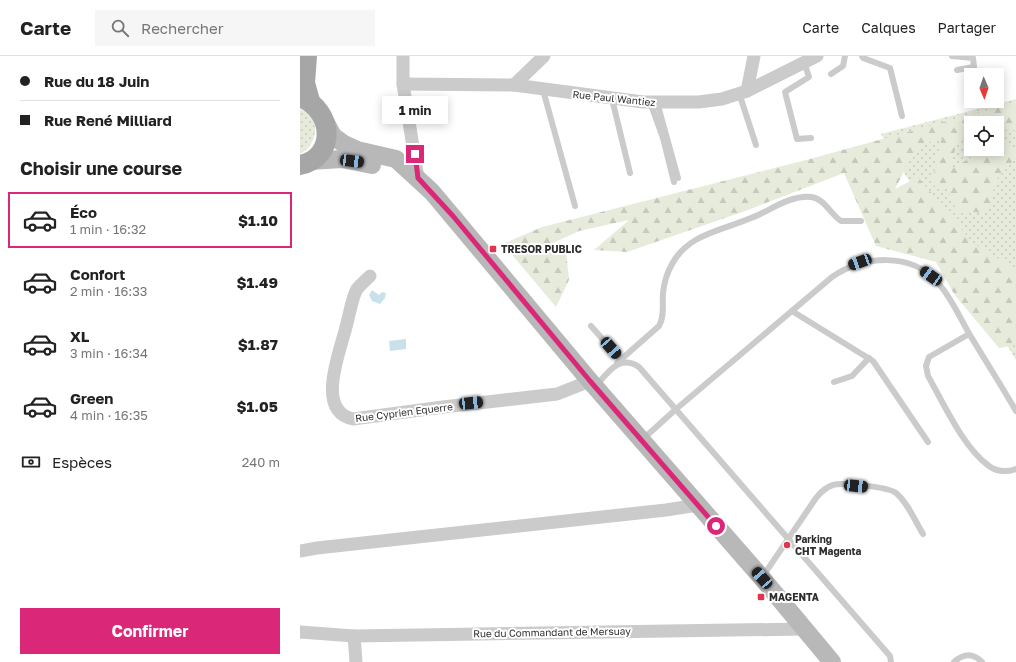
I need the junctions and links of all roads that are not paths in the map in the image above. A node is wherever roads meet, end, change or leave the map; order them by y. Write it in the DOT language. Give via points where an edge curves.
graph roads {
  1 [pos="307,56"];
  2 [pos="403,56"];
  3 [pos="544,56"];
  4 [pos="754,56"];
  5 [pos="817,56"];
  6 [pos="845,56"];
  7 [pos="862,56"];
  8 [pos="952,56"];
  9 [pos="804,62"];
  10 [pos="957,70"];
  11 [pos="831,74"];
  12 [pos="403,84"];
  13 [pos="514,85"];
  14 [pos="543,90"];
  15 [pos="743,92"];
  16 [pos="612,98"];
  17 [pos="305,100"];
  18 [pos="653,102"];
  19 [pos="902,116"];
  20 [pos="325,121"];
  21 [pos="812,138"];
  22 [pos="756,145"];
  23 [pos="304,165"];
  24 [pos="630,173"];
  25 [pos="415,176"];
  26 [pos="676,180"];
  27 [pos="575,206"];
  28 [pos="861,221"];
  29 [pos="370,276"];
  30 [pos="792,311"];
  31 [pos="591,326"];
  32 [pos="969,334"];
  33 [pos="869,358"];
  34 [pos="621,360"];
  35 [pos="613,367"];
  36 [pos="834,382"];
  37 [pos="592,384"];
  38 [pos="675,410"];
  39 [pos="1016,411"];
  40 [pos="642,440"];
  41 [pos="928,442"];
  42 [pos="1016,470"];
  43 [pos="698,505"];
  44 [pos="923,534"];
  45 [pos="788,539"];
  46 [pos="300,551"];
  47 [pos="762,578"];
  48 [pos="803,629"];
  49 [pos="300,632"];
  50 [pos="354,636"];
  51 [pos="356,662"];
  52 [pos="832,662"];
  53 [pos="891,662"];
  54 [pos="954,662"];
  55 [pos="982,662"];
  1 -- 17 [label="main road"];
  2 -- 12 [label="street"];
  3 -- 13 [label="street"];
  4 -- 15 [label="street"];
  5 -- 9 [label="street, Rue Paul Wantiez"];
  6 -- 11 [label="lane" via="843,66"];
  7 -- 19 [label="lane" via="890,68"];
  8 -- 10 [label="lane" via="973,58 974,68"];
  9 -- 15 [label="street, Rue Paul Wantiez"];
  9 -- 21 [label="lane" via="809,77 786,92 797,140"];
  12 -- 13 [label="street, Rue Paul Wantiez"];
  12 -- 25 [label="street"];
  13 -- 14 [label="street, Rue Paul Wantiez"];
  14 -- 16 [label="street, Rue Paul Wantiez"];
  14 -- 27 [label="lane"];
  15 -- 18 [label="street, Rue Paul Wantiez" via="699,102"];
  15 -- 22 [label="lane"];
  16 -- 18 [label="street, Rue Paul Wantiez"];
  16 -- 24 [label="lane"];
  17 -- 20 [label="main road" via="317,107"];
  18 -- 26 [label="lane"];
  20 -- 23 [label="main road" via="325,144 319,154"];
  20 -- 25 [label="main road" via="333,136 344,144 357,150 396,159"];
  23 -- 25 [label="main road" via="342,159"];
  25 -- 37 [label="main road" via="453,216"];
  28 -- 34 [label="lane" via="841,221 819,201 803,197 782,203 696,240 681,251 668,272 659,326"];
  29 -- 37 [label="street, Rue Cyprien Equerre" via="356,290 334,372 332,395 336,407 344,417 353,419 557,394"];
  30 -- 32 [label="lane" via="847,267 870,260 887,260 915,267 938,283"];
  30 -- 33 [label="lane"];
  30 -- 38 [label="lane"];
  31 -- 34 [label="lane"];
  32 -- 39 [label="lane"];
  32 -- 42 [label="lane" via="929,358 926,366 928,376 973,450 996,470"];
  33 -- 36 [label="lane" via="852,376"];
  33 -- 41 [label="lane" via="881,371"];
  34 -- 35 [label="lane"];
  35 -- 37 [label="lane"];
  35 -- 38 [label="lane" via="623,362 639,367"];
  37 -- 40 [label="main road"];
  38 -- 40 [label="lane"];
  38 -- 45 [label="lane"];
  40 -- 43 [label="main road"];
  43 -- 46 [label="street"];
  43 -- 47 [label="main road"];
  44 -- 45 [label="lane" via="901,499 892,490 841,484 832,485 819,494"];
  45 -- 47 [label="lane"];
  45 -- 53 [label="lane" via="890,656"];
  47 -- 48 [label="main road"];
  48 -- 50 [label="street, Rue du Commandant de Mersuay"];
  48 -- 52 [label="main road"];
  49 -- 50 [label="street, Rue du Commandant de Mersuay"];
  50 -- 51 [label="street"];
  54 -- 55 [label="lane" via="964,655 970,655"];
}
